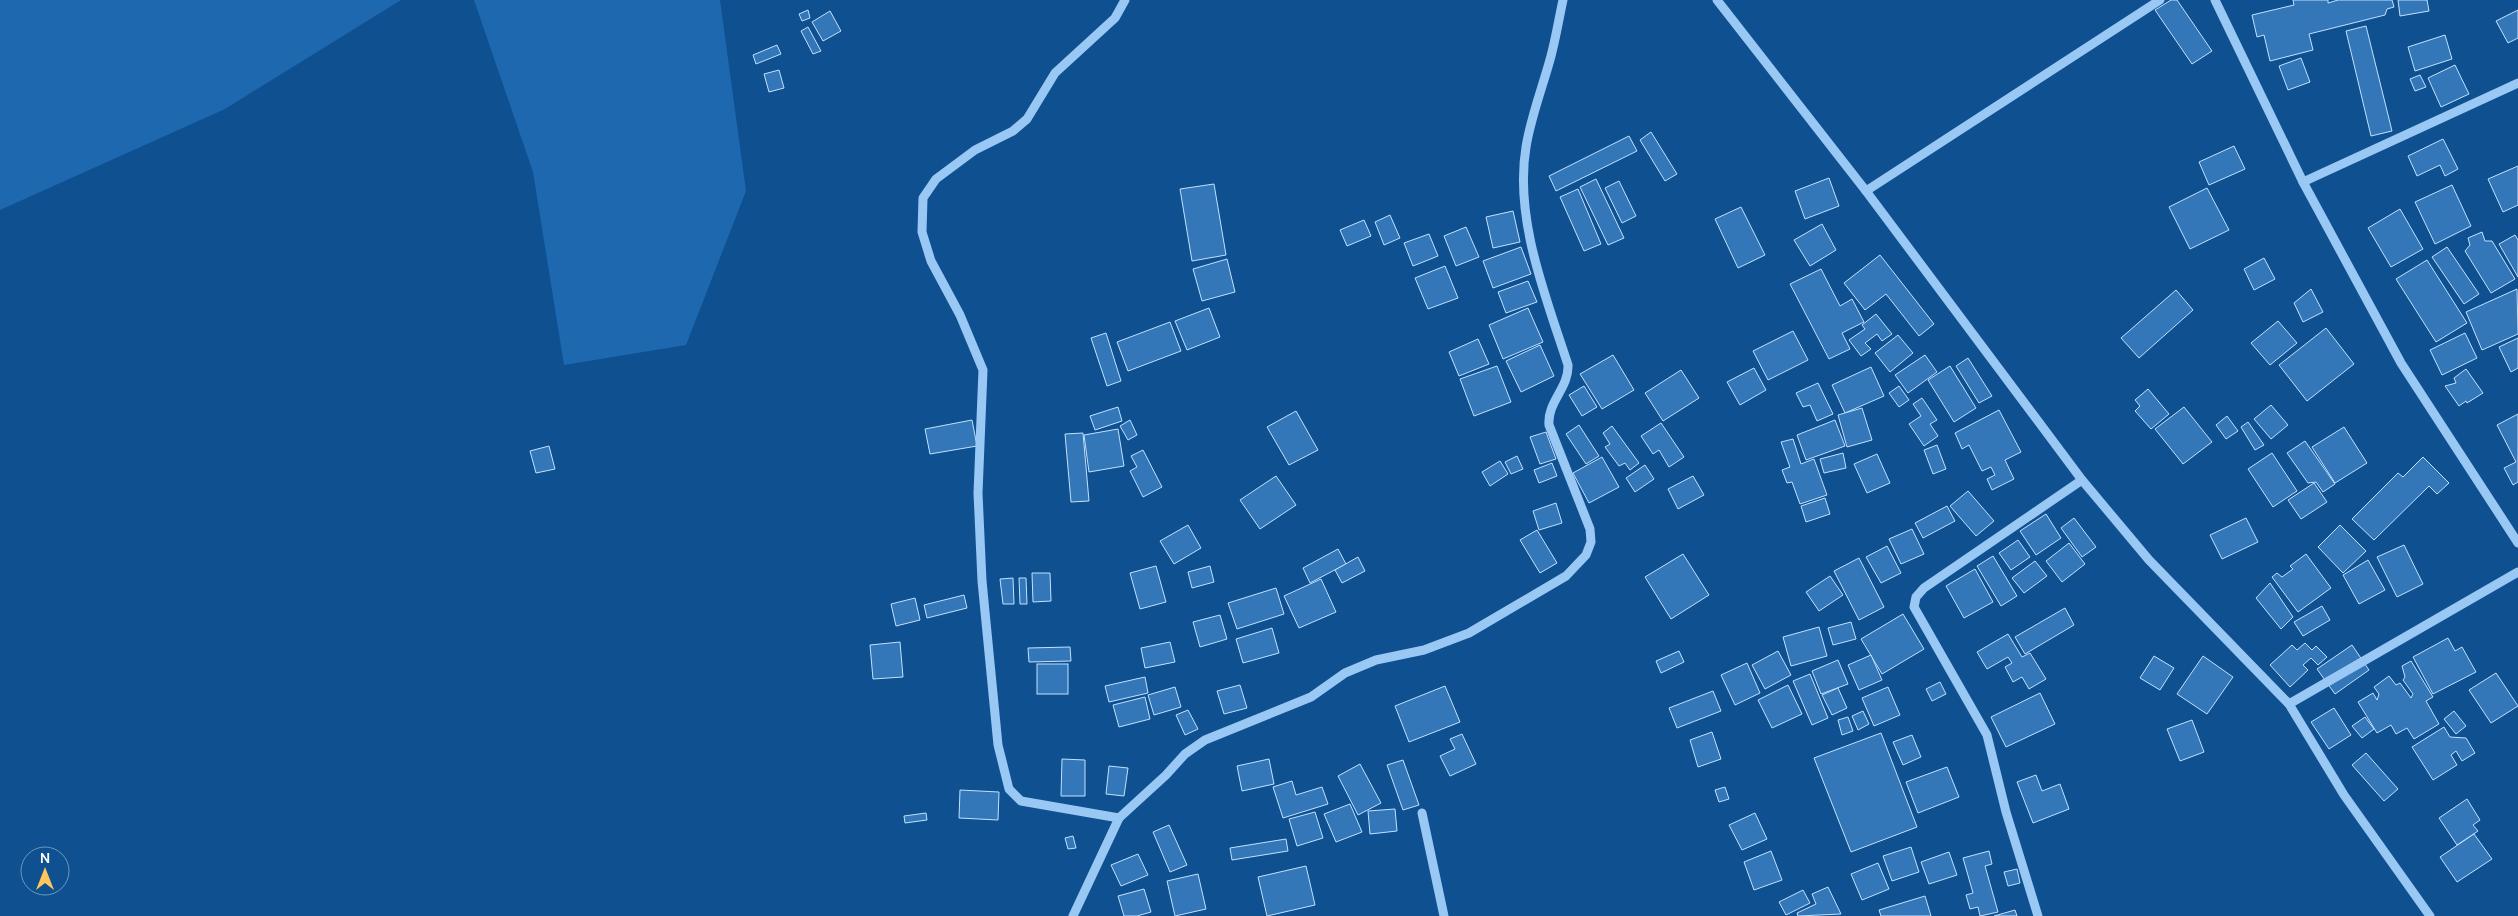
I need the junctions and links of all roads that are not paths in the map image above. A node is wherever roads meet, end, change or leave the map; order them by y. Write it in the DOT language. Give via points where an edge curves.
graph roads {
  1 [pos="1125,0"];
  2 [pos="1563,0"];
  3 [pos="1717,0"];
  4 [pos="2160,0"];
  5 [pos="2215,0"];
  6 [pos="2518,83"];
  7 [pos="2302,182"];
  8 [pos="1866,191"];
  9 [pos="2082,480"];
  10 [pos="2518,543"];
  11 [pos="2518,572"];
  12 [pos="2289,704"];
  13 [pos="1422,813"];
  14 [pos="1119,818"];
  15 [pos="1074,916"];
  16 [pos="1444,916"];
  17 [pos="2038,916"];
  18 [pos="2430,916"];
  1 -- 14 [label="street" via="1115,18 1055,73 1027,119 1012,131 975,150 936,179 923,198 922,232 931,260 960,315 983,370 978,493 982,581 998,745 1009,790 1022,801"];
  2 -- 14 [label="street" via="1552,55 1526,149 1524,204 1542,283 1568,364 1568,375 1548,415 1549,425 1590,528 1591,542 1586,555 1548,589 1469,633 1424,650 1376,660 1345,672 1311,697 1205,740 1184,754"];
  3 -- 8 [label="street"];
  4 -- 8 [label="street"];
  5 -- 7 [label="street"];
  6 -- 7 [label="street"];
  7 -- 10 [label="street" via="2401,363"];
  8 -- 9 [label="street"];
  9 -- 12 [label="street" via="2149,560"];
  9 -- 17 [label="street" via="1924,588 1916,597 1914,607 1987,735 2006,812"];
  11 -- 12 [label="street"];
  12 -- 18 [label="street" via="2344,795"];
  13 -- 16 [label="street"];
  14 -- 15 [label="street"];
}
